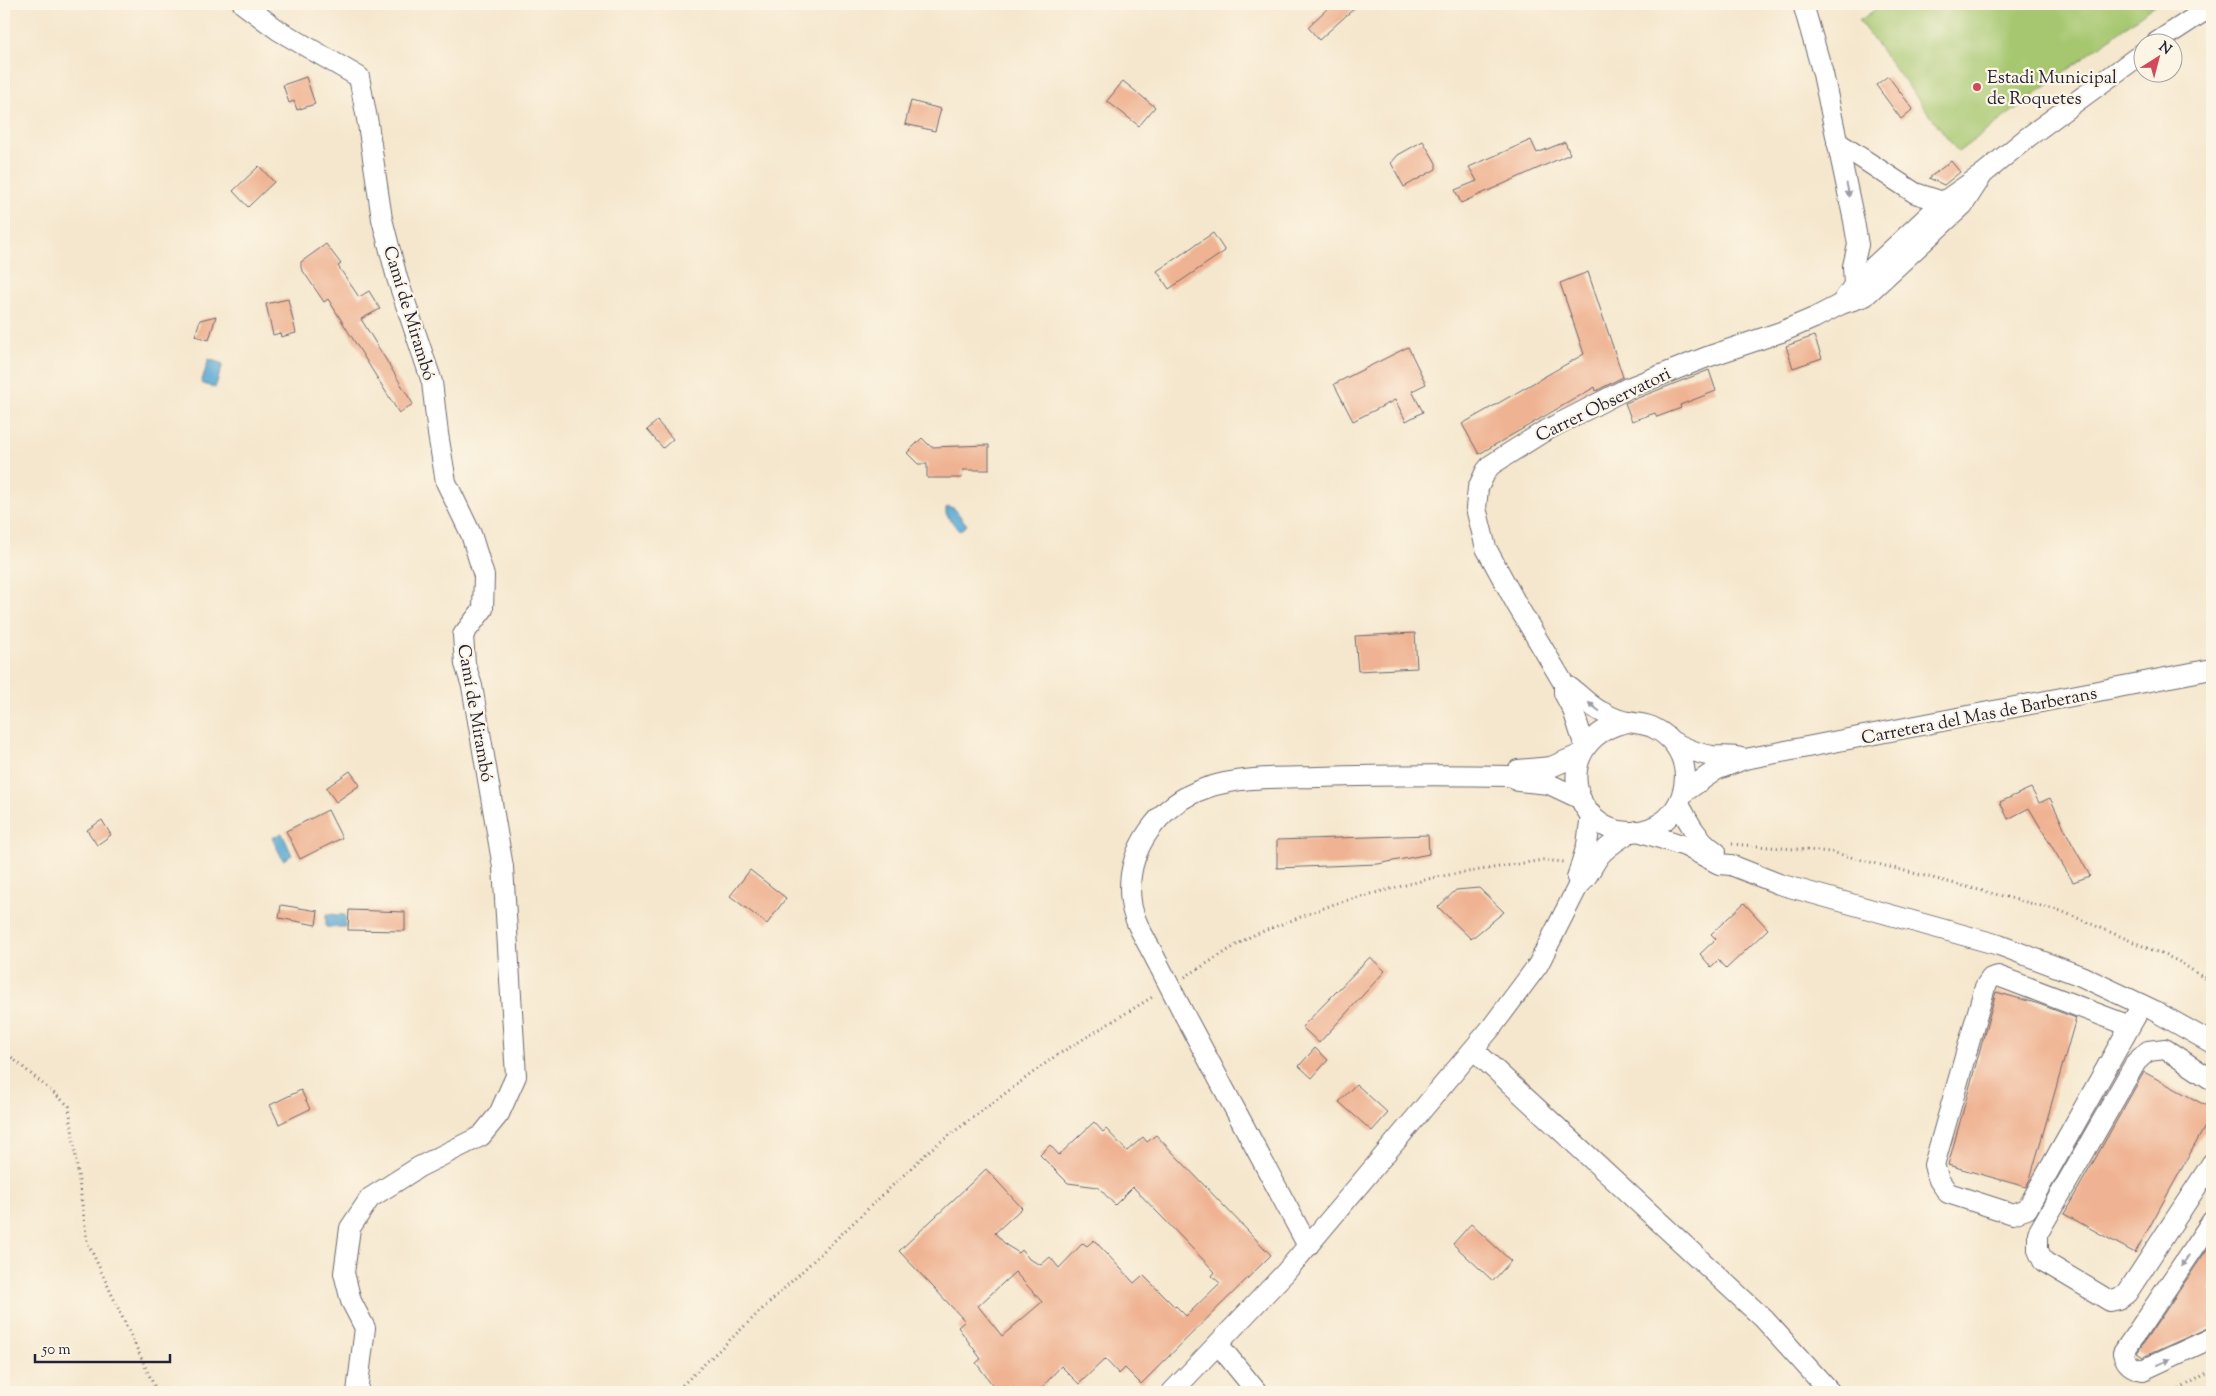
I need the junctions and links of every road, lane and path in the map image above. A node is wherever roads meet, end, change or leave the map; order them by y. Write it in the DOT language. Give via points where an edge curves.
graph roads {
  1 [pos="243,4"];
  2 [pos="1803,4"];
  3 [pos="2210,7"];
  4 [pos="2172,32"];
  5 [pos="2134,59"];
  6 [pos="1837,142"];
  7 [pos="1983,174"];
  8 [pos="1922,196"];
  9 [pos="1943,202"];
  10 [pos="1928,216"];
  11 [pos="1858,244"];
  12 [pos="1912,252"];
  13 [pos="1886,266"];
  14 [pos="1854,285"];
  15 [pos="1841,304"];
  16 [pos="2212,669"];
  17 [pos="1564,684"];
  18 [pos="1628,722"];
  19 [pos="1673,742"];
  20 [pos="1583,750"];
  21 [pos="1745,759"];
  22 [pos="1512,776"];
  23 [pos="1681,798"];
  24 [pos="1586,807"];
  25 [pos="1634,832"];
  26 [pos="1728,843"];
  27 [pos="1543,860"];
  28 [pos="1731,865"];
  29 [pos="1578,886"];
  30 [pos="1178,982"];
  31 [pos="2212,983"];
  32 [pos="1161,992"];
  33 [pos="2142,1004"];
  34 [pos="2130,1026"];
  35 [pos="2212,1043"];
  36 [pos="1474,1050"];
  37 [pos="4,1052"];
  38 [pos="2212,1080"];
  39 [pos="2212,1163"];
  40 [pos="2212,1221"];
  41 [pos="1308,1246"];
  42 [pos="2212,1338"];
  43 [pos="1218,1344"];
  44 [pos="2212,1370"];
  45 [pos="157,1392"];
  46 [pos="357,1392"];
  47 [pos="675,1392"];
  48 [pos="1172,1392"];
  49 [pos="1257,1392"];
  50 [pos="1830,1392"];
  51 [pos="2175,1392"];
  1 -- 46 [label="street, Camí de Mirambó" via="278,30 359,77 382,219 397,278 432,382 446,482 471,534 484,576 483,609 463,635 465,664 472,686 503,867 516,1076 499,1114 482,1136 419,1167 370,1198 350,1228 344,1273 351,1301 365,1328"];
  2 -- 6 [label="street" via="1823,74"];
  3 -- 4 [label="street"];
  5 -- 7 [label="street"];
  6 -- 8 [label="street"];
  6 -- 11 [label="street, one-way"];
  7 -- 9 [label="street"];
  7 -- 12 [label="street" via="1963,205"];
  8 -- 9 [label="street"];
  8 -- 10 [label="street"];
  9 -- 10 [label="street"];
  10 -- 12 [label="street" via="1931,224 1918,234"];
  10 -- 13 [label="street"];
  11 -- 13 [label="street" via="1870,263"];
  11 -- 14 [label="street" via="1853,266"];
  12 -- 13 [label="street"];
  13 -- 14 [label="street"];
  13 -- 15 [label="street, Carrer Observatori" via="1864,296"];
  14 -- 15 [label="street"];
  15 -- 17 [label="street, Carrer Observatori" via="1788,329 1628,388 1536,437 1496,461 1486,471 1478,488 1476,508 1486,548 1516,606"];
  16 -- 21 [label="street, Carretera del Mas de Barberans"];
  18 -- 17 [label="street, one-way" via="1595,708"];
  17 -- 20 [label="street"];
  18 -- 19 [label="street" via="1652,727"];
  18 -- 20 [label="street" via="1603,730"];
  19 -- 21 [label="street" via="1704,754"];
  19 -- 23 [label="street" via="1685,772"];
  20 -- 22 [label="street" via="1552,767 1518,770"];
  20 -- 24 [label="street" via="1576,781"];
  21 -- 23 [label="street" via="1716,770"];
  22 -- 24 [label="street" via="1518,781 1549,784"];
  22 -- 41 [label="street, bridge" via="1404,774 1231,782 1186,796 1161,815 1139,848 1130,881 1131,903 1138,924"];
  23 -- 25 [label="street" via="1672,814 1662,822"];
  23 -- 28 [label="street" via="1688,823 1698,838"];
  24 -- 25 [label="street" via="1608,827"];
  24 -- 29 [label="street" via="1587,845 1577,875"];
  25 -- 28 [label="street" via="1685,846 1719,864"];
  25 -- 29 [label="street" via="1606,849 1585,881"];
  26 -- 31 [label="path" via="1831,852 2061,911 2178,961"];
  27 -- 30 [label="path" via="1436,877 1337,903 1252,936"];
  28 -- 33 [label="street" via="1795,888 1999,945 2081,976"];
  29 -- 36 [label="street" via="1538,965"];
  32 -- 47 [label="path" via="1054,1057 932,1149"];
  33 -- 34 [label="street"];
  33 -- 35 [label="street"];
  34 -- 34 [label="street" via="2027,1209 2013,1214 1948,1193 1934,1165 1991,978 1998,976"];
  36 -- 41 [label="street"];
  36 -- 50 [label="street" via="1764,1319"];
  37 -- 45 [label="path" via="69,1106 87,1241"];
  38 -- 39 [label="street" via="2165,1049 2148,1051 2136,1062 2038,1233 2038,1250 2043,1261 2110,1301 2119,1299 2127,1293"];
  40 -- 42 [label="street, one-way" via="2123,1353 2125,1361 2134,1369 2143,1370"];
  41 -- 43 [label="street"];
  43 -- 48 [label="street"];
  43 -- 49 [label="street"];
  44 -- 51 [label="path"];
}
